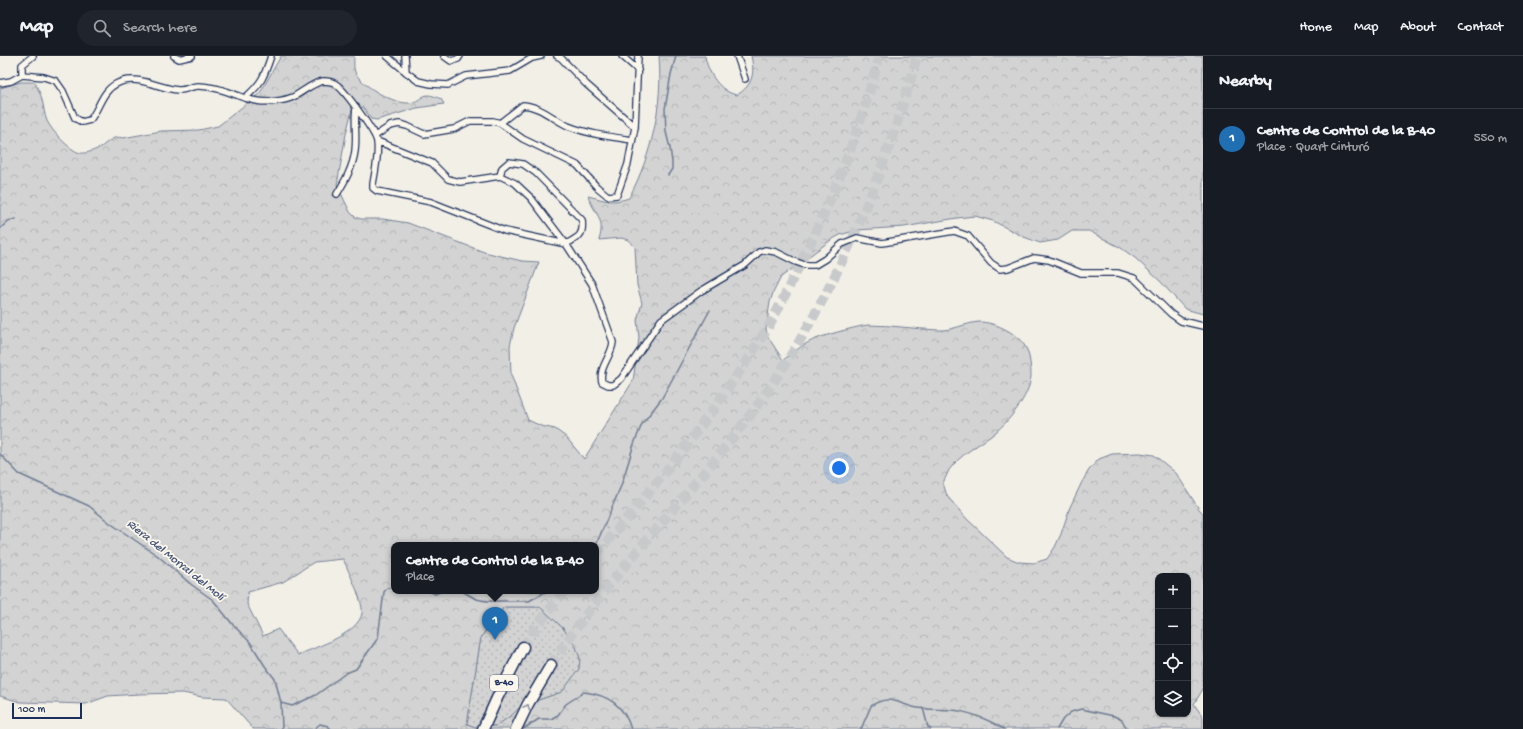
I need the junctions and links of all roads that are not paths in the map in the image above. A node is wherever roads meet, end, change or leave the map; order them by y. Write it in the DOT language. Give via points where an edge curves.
graph roads {
  1 [pos="33,56"];
  2 [pos="174,56"];
  3 [pos="192,56"];
  4 [pos="271,56"];
  5 [pos="387,56"];
  6 [pos="405,56"];
  7 [pos="444,56"];
  8 [pos="460,56"];
  9 [pos="541,56"];
  10 [pos="557,56"];
  11 [pos="622,56"];
  12 [pos="638,56"];
  13 [pos="737,56"];
  14 [pos="638,70"];
  15 [pos="406,72"];
  16 [pos="22,75"];
  17 [pos="745,78"];
  18 [pos="0,83"];
  19 [pos="245,98"];
  20 [pos="356,107"];
  21 [pos="500,123"];
  22 [pos="635,127"];
  23 [pos="376,139"];
  24 [pos="632,140"];
  25 [pos="500,176"];
  26 [pos="336,194"];
  27 [pos="566,244"];
  28 [pos="1203,326"];
  29 [pos="524,647"];
  30 [pos="551,665"];
  31 [pos="485,724"];
  32 [pos="516,729"];
  1 -- 16 [label="street" via="22,65"];
  2 -- 3 [label="street" via="179,59"];
  4 -- 19 [label="street" via="263,79"];
  5 -- 15 [label="street"];
  6 -- 15 [label="street"];
  7 -- 8 [label="street" via="452,61"];
  9 -- 15 [label="street" via="532,58 510,71 466,76 448,85 418,81"];
  10 -- 22 [label="street"];
  11 -- 14 [label="street"];
  12 -- 14 [label="street"];
  13 -- 17 [label="street"];
  14 -- 22 [label="street"];
  16 -- 18 [label="street"];
  16 -- 19 [label="street" via="56,81 75,118 82,122 90,120 104,95 116,84 132,80 179,91 198,86 215,88"];
  19 -- 20 [label="street" via="257,101 292,98 323,81 338,85"];
  20 -- 23 [label="street"];
  20 -- 26 [label="street" via="355,151 346,181"];
  21 -- 23 [label="street" via="470,122 454,129 424,134 399,124 390,126"];
  21 -- 24 [label="street" via="523,105 531,106 568,126"];
  21 -- 24 [label="street" via="523,139 578,165 608,196 617,195 628,164"];
  22 -- 24 [label="street"];
  23 -- 25 [label="street" via="432,163 448,179 460,182"];
  23 -- 27 [label="street" via="373,188 377,191 431,202 504,231"];
  25 -- 27 [label="street" via="515,183 531,198"];
  25 -- 27 [label="street" via="502,168 510,162 523,164 536,173 582,220 583,229 578,237"];
  27 -- 28 [label="street" via="592,284 613,342 612,350 601,372 602,382 608,386 621,379 661,320 701,291 745,265 759,252 776,252 796,262 815,265 842,244 857,238 882,243 954,231 968,236 991,263 1000,269 1034,258 1049,260 1081,272 1118,273 1134,278 1181,321"];
  29 -- 31 [label="highway, B-40"];
  32 -- 30 [label="highway, B-40, one-way"];
}
